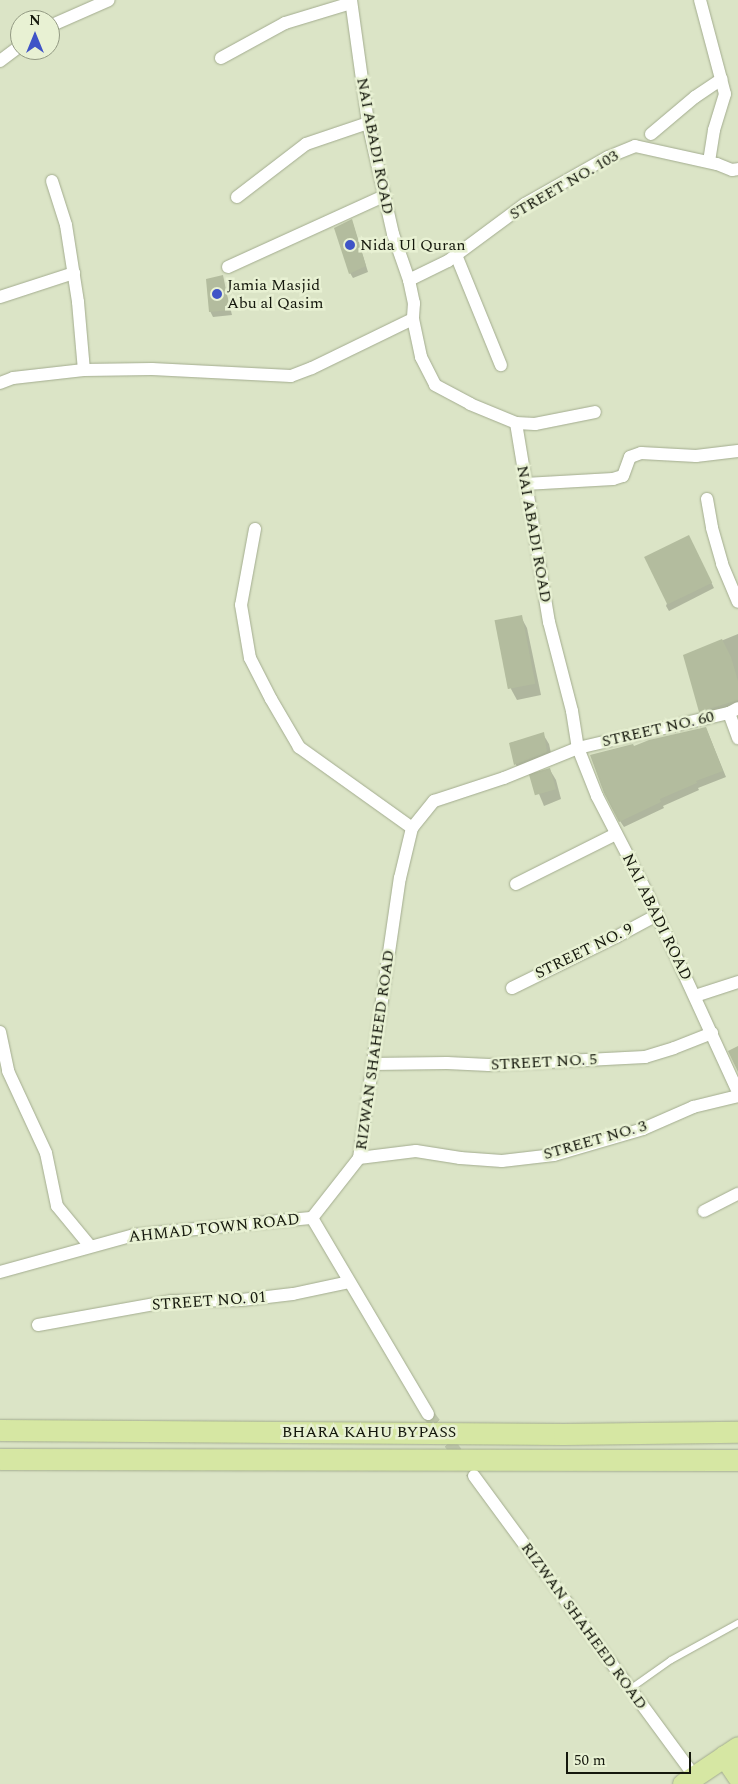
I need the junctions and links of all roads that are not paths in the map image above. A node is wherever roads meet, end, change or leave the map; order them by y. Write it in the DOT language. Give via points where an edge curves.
graph roads {
  1 [pos="110,0"];
  2 [pos="700,0"];
  3 [pos="351,2"];
  4 [pos="60,22"];
  5 [pos="220,58"];
  6 [pos="722,79"];
  7 [pos="368,123"];
  8 [pos="651,134"];
  9 [pos="709,162"];
  10 [pos="735,170"];
  11 [pos="52,181"];
  12 [pos="384,196"];
  13 [pos="237,197"];
  14 [pos="456,255"];
  15 [pos="228,268"];
  16 [pos="74,273"];
  17 [pos="409,280"];
  18 [pos="0,297"];
  19 [pos="413,319"];
  20 [pos="501,365"];
  21 [pos="84,370"];
  22 [pos="0,382"];
  23 [pos="595,412"];
  24 [pos="516,424"];
  25 [pos="738,451"];
  26 [pos="525,484"];
  27 [pos="707,498"];
  28 [pos="255,529"];
  29 [pos="738,602"];
  30 [pos="733,710"];
  31 [pos="738,738"];
  32 [pos="578,748"];
  33 [pos="412,828"];
  34 [pos="616,834"];
  35 [pos="516,884"];
  36 [pos="657,915"];
  37 [pos="738,982"];
  38 [pos="512,988"];
  39 [pos="694,996"];
  40 [pos="0,1032"];
  41 [pos="712,1033"];
  42 [pos="372,1064"];
  43 [pos="738,1094"];
  44 [pos="359,1158"];
  45 [pos="738,1194"];
  46 [pos="704,1211"];
  47 [pos="312,1218"];
  48 [pos="90,1246"];
  49 [pos="0,1272"];
  50 [pos="350,1282"];
  51 [pos="38,1325"];
  52 [pos="428,1414"];
  53 [pos="0,1430"];
  54 [pos="738,1432"];
  55 [pos="0,1460"];
  56 [pos="738,1460"];
  57 [pos="474,1476"];
  58 [pos="738,1623"];
  59 [pos="630,1689"];
  60 [pos="731,1752"];
  61 [pos="738,1777"];
  62 [pos="688,1780"];
  1 -- 4 [label="street"];
  2 -- 6 [label="street"];
  3 -- 5 [label="street" via="285,23"];
  3 -- 7 [label="street, NAI ABADI ROAD"];
  6 -- 8 [label="street"];
  6 -- 9 [label="street" via="725,94"];
  7 -- 12 [label="street, NAI ABADI ROAD"];
  7 -- 13 [label="street" via="306,144"];
  9 -- 10 [label="street, STREET NO. 103"];
  9 -- 14 [label="street, STREET NO. 103" via="635,146 608,157 525,204"];
  11 -- 16 [label="street" via="66,225"];
  12 -- 15 [label="street"];
  12 -- 17 [label="street, NAI ABADI ROAD"];
  14 -- 17 [label="street, STREET NO. 103"];
  14 -- 20 [label="street"];
  16 -- 18 [label="street"];
  16 -- 21 [label="street"];
  17 -- 19 [label="street, NAI ABADI ROAD" via="414,303"];
  19 -- 21 [label="street" via="291,376 152,369"];
  19 -- 24 [label="street, NAI ABADI ROAD" via="421,357 435,385"];
  21 -- 22 [label="street"];
  23 -- 24 [label="street" via="535,424"];
  24 -- 26 [label="street, NAI ABADI ROAD"];
  25 -- 26 [label="street" via="696,456 641,453 630,457 622,476 613,479"];
  26 -- 32 [label="street, NAI ABADI ROAD" via="549,622"];
  27 -- 29 [label="street" via="722,564"];
  28 -- 33 [label="street" via="241,606 250,658 271,698 299,747"];
  30 -- 31 [label="street"];
  30 -- 32 [label="street, STREET NO. 60"];
  32 -- 33 [label="street, RIZWAN SHAHEED ROAD" via="504,778 434,801"];
  32 -- 34 [label="street, NAI ABADI ROAD"];
  33 -- 42 [label="street, RIZWAN SHAHEED ROAD" via="400,878"];
  34 -- 35 [label="street"];
  34 -- 36 [label="street, NAI ABADI ROAD"];
  36 -- 38 [label="street, STREET NO. 9"];
  36 -- 39 [label="street, NAI ABADI ROAD"];
  37 -- 39 [label="street"];
  39 -- 41 [label="street, NAI ABADI ROAD"];
  40 -- 48 [label="street" via="8,1071 46,1153 57,1206"];
  41 -- 42 [label="street, STREET NO. 5" via="646,1057 489,1065"];
  41 -- 43 [label="street, NAI ABADI ROAD"];
  42 -- 44 [label="street, RIZWAN SHAHEED ROAD"];
  43 -- 44 [label="street, STREET NO. 3" via="643,1129 554,1155 502,1161 416,1151"];
  44 -- 47 [label="street, RIZWAN SHAHEED ROAD"];
  45 -- 46 [label="street"];
  47 -- 48 [label="street, AHMAD TOWN ROAD" via="134,1235"];
  47 -- 50 [label="street"];
  48 -- 49 [label="street, AHMAD TOWN ROAD"];
  50 -- 51 [label="street, STREET NO. 01" via="294,1294 242,1300 172,1300"];
  50 -- 52 [label="street"];
  53 -- 54 [label="highway, BHARA KAHU BYPASS"];
  55 -- 56 [label="highway, BHARA KAHU BYPASS"];
  57 -- 59 [label="street, RIZWAN SHAHEED ROAD"];
  58 -- 59 [label="lane" via="671,1660"];
  59 -- 62 [label="street, RIZWAN SHAHEED ROAD"];
  60 -- 61 [label="highway"];
  60 -- 62 [label="highway"];
}
